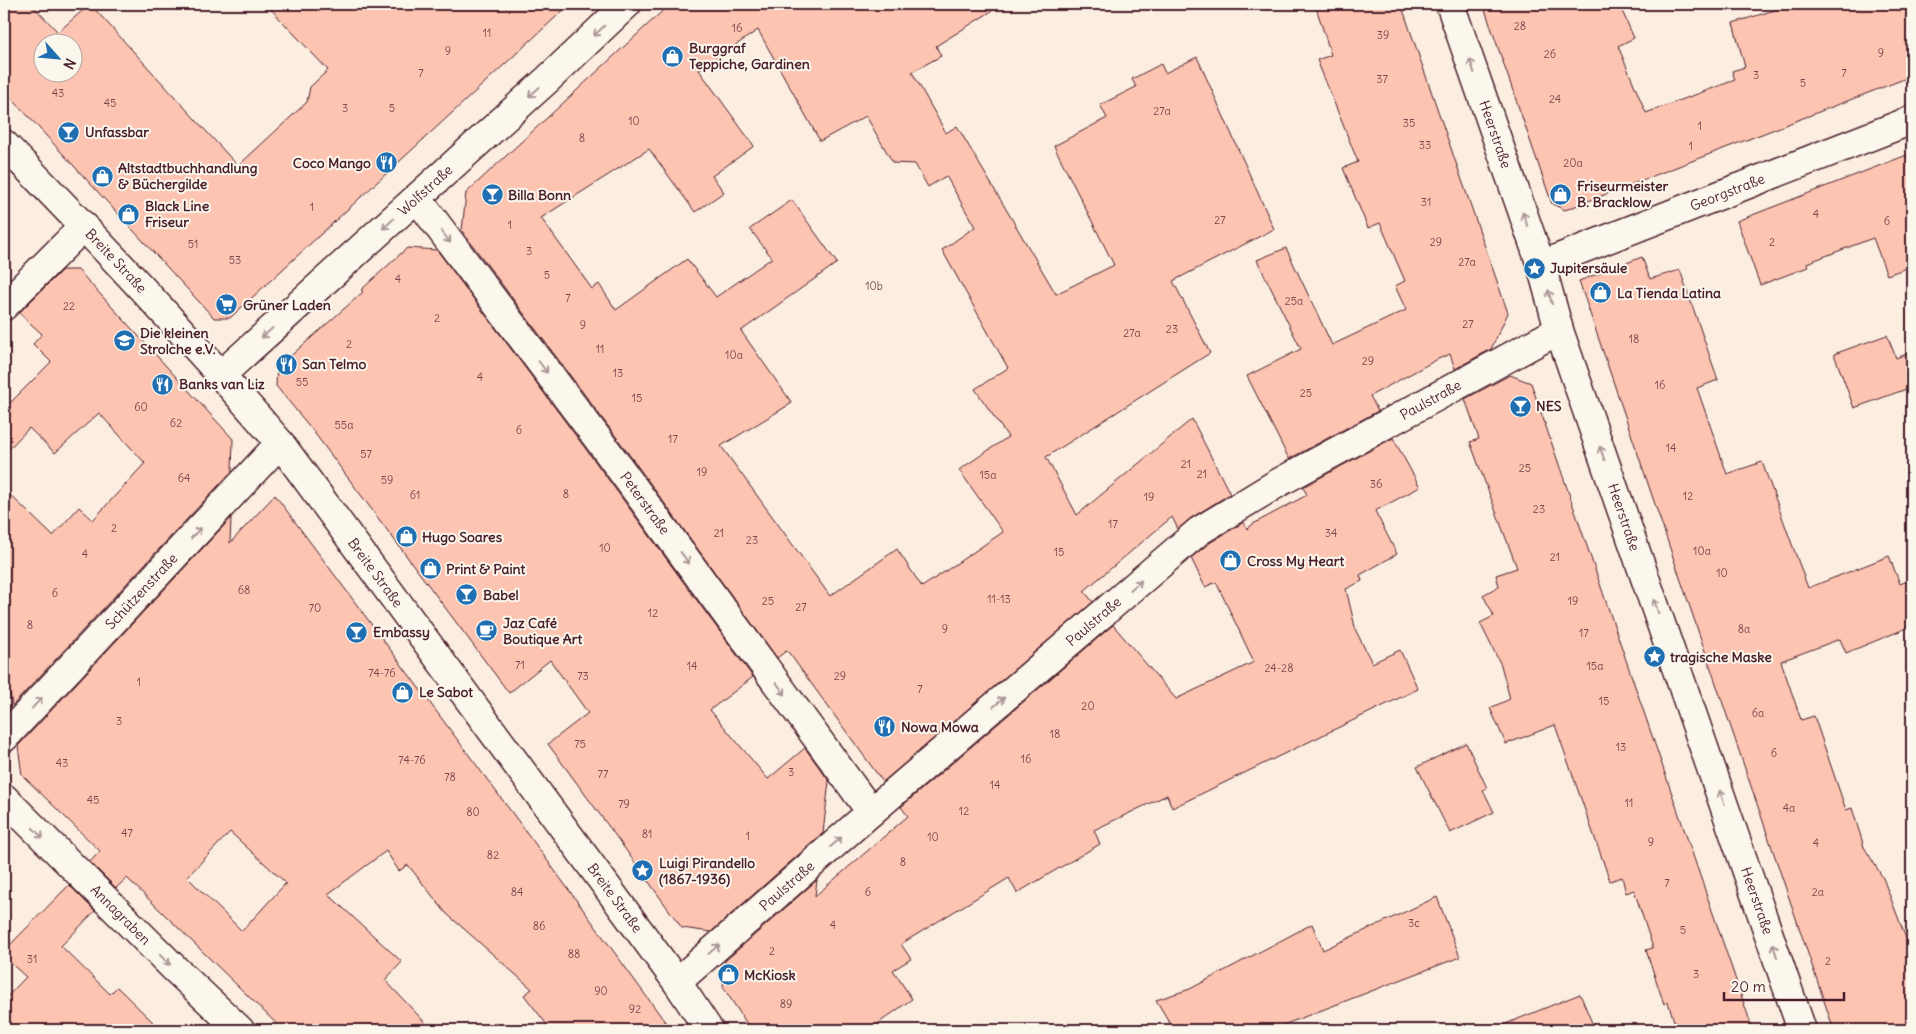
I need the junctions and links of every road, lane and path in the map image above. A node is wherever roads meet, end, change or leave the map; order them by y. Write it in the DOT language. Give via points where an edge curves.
graph roads {
  1 [pos="627,4"];
  2 [pos="1450,4"];
  3 [pos="1912,120"];
  4 [pos="4,144"];
  5 [pos="417,198"];
  6 [pos="84,226"];
  7 [pos="1541,265"];
  8 [pos="4,306"];
  9 [pos="1559,330"];
  10 [pos="222,374"];
  11 [pos="280,443"];
  12 [pos="4,738"];
  13 [pos="5,802"];
  14 [pos="871,812"];
  15 [pos="677,982"];
  16 [pos="240,1030"];
  17 [pos="709,1030"];
  18 [pos="1802,1030"];
  1 -- 5 [label="street, Wolfstraße, one-way"];
  7 -- 2 [label="street, Heerstraße, one-way"];
  3 -- 7 [label="street, Georgstraße"];
  4 -- 6 [label="street, Breite Straße"];
  5 -- 10 [label="street, Wolfstraße, one-way"];
  5 -- 14 [label="street, Peterstraße, one-way"];
  6 -- 8 [label="street"];
  6 -- 10 [label="street, Breite Straße"];
  9 -- 7 [label="street, Heerstraße, one-way"];
  14 -- 9 [label="street, Paulstraße, one-way" via="1199,531 1278,483"];
  18 -- 9 [label="street, Heerstraße, one-way"];
  10 -- 11 [label="street, Breite Straße"];
  12 -- 11 [label="street, Schützenstraße, one-way"];
  11 -- 15 [label="street, Breite Straße"];
  13 -- 16 [label="street, Annagraben, one-way"];
  15 -- 14 [label="street, Paulstraße, one-way"];
  15 -- 17 [label="street, Breite Straße"];
}
